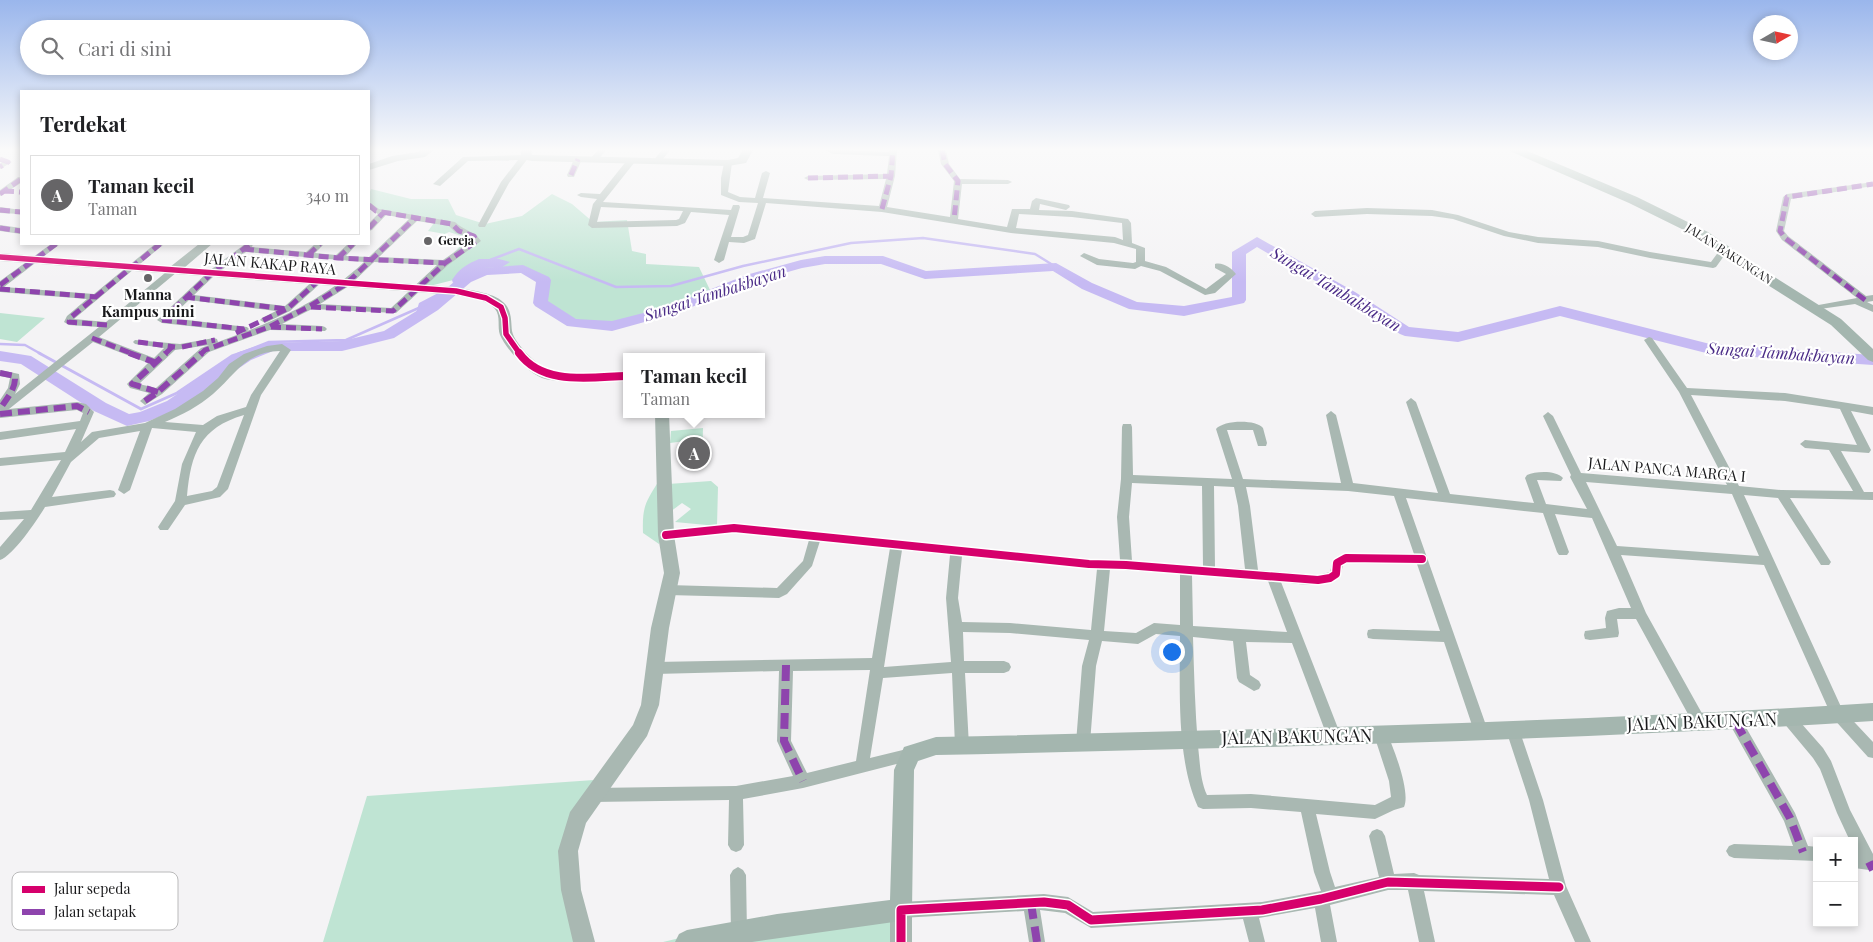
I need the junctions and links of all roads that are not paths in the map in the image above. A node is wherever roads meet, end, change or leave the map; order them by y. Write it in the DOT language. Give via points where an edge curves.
graph roads {
  1 [pos="499,194"];
  2 [pos="605,194"];
  3 [pos="726,194"];
  4 [pos="762,194"];
  5 [pos="886,194"];
  6 [pos="957,194"];
  7 [pos="1616,194"];
  8 [pos="1807,194"];
  9 [pos="581,195"];
  10 [pos="739,199"];
  11 [pos="761,200"];
  12 [pos="599,201"];
  13 [pos="370,206"];
  14 [pos="688,209"];
  15 [pos="0,210"];
  16 [pos="882,210"];
  17 [pos="20,212"];
  18 [pos="384,212"];
  19 [pos="734,213"];
  20 [pos="1315,214"];
  21 [pos="416,217"];
  22 [pos="954,220"];
  23 [pos="482,225"];
  24 [pos="592,225"];
  25 [pos="370,227"];
  26 [pos="0,228"];
  27 [pos="1011,230"];
  28 [pos="20,231"];
  29 [pos="590,235"];
  30 [pos="725,239"];
  31 [pos="1128,243"];
  32 [pos="55,245"];
  33 [pos="159,245"];
  34 [pos="205,245"];
  35 [pos="285,245"];
  36 [pos="319,245"];
  37 [pos="352,245"];
  38 [pos="247,246"];
  39 [pos="1725,249"];
  40 [pos="276,252"];
  41 [pos="308,254"];
  42 [pos="0,256"];
  43 [pos="1084,256"];
  44 [pos="338,258"];
  45 [pos="373,259"];
  46 [pos="35,260"];
  47 [pos="719,260"];
  48 [pos="444,263"];
  49 [pos="1140,263"];
  50 [pos="1218,266"];
  51 [pos="132,268"];
  52 [pos="174,270"];
  53 [pos="212,273"];
  54 [pos="318,282"];
  55 [pos="346,284"];
  56 [pos="0,285"];
  57 [pos="418,288"];
  58 [pos="0,289"];
  59 [pos="97,297"];
  60 [pos="185,297"];
  61 [pos="1865,300"];
  62 [pos="310,306"];
  63 [pos="1816,308"];
  64 [pos="287,309"];
  65 [pos="1873,309"];
  66 [pos="107,325"];
  67 [pos="269,327"];
  68 [pos="322,328"];
  69 [pos="244,329"];
  70 [pos="92,338"];
  71 [pos="1649,340"];
  72 [pos="138,342"];
  73 [pos="177,347"];
  74 [pos="204,350"];
  75 [pos="1870,354"];
  76 [pos="154,362"];
  77 [pos="0,373"];
  78 [pos="623,376"];
  79 [pos="1684,391"];
  80 [pos="158,392"];
  81 [pos="145,401"];
  82 [pos="1411,402"];
  83 [pos="1844,407"];
  84 [pos="252,409"];
  85 [pos="0,411"];
  86 [pos="1873,411"];
  87 [pos="1332,415"];
  88 [pos="1548,416"];
  89 [pos="662,418"];
  90 [pos="83,424"];
  91 [pos="148,426"];
  92 [pos="1128,427"];
  93 [pos="205,429"];
  94 [pos="0,436"];
  95 [pos="1262,443"];
  96 [pos="1805,444"];
  97 [pos="1833,447"];
  98 [pos="69,457"];
  99 [pos="0,462"];
  100 [pos="1576,477"];
  101 [pos="1557,478"];
  102 [pos="1127,479"];
  103 [pos="1208,482"];
  104 [pos="1239,483"];
  105 [pos="1348,487"];
  106 [pos="124,490"];
  107 [pos="1736,491"];
  108 [pos="1399,493"];
  109 [pos="110,494"];
  110 [pos="1781,494"];
  111 [pos="1860,494"];
  112 [pos="1445,496"];
  113 [pos="1873,496"];
  114 [pos="181,502"];
  115 [pos="42,503"];
  116 [pos="1545,509"];
  117 [pos="36,514"];
  118 [pos="1594,514"];
  119 [pos="0,516"];
  120 [pos="164,527"];
  121 [pos="666,535"];
  122 [pos="816,536"];
  123 [pos="897,544"];
  124 [pos="956,550"];
  125 [pos="1612,550"];
  126 [pos="1563,552"];
  127 [pos="0,555"];
  128 [pos="1422,559"];
  129 [pos="1768,561"];
  130 [pos="1825,562"];
  131 [pos="1104,564"];
  132 [pos="1126,565"];
  133 [pos="1186,569"];
  134 [pos="1209,571"];
  135 [pos="1252,575"];
  136 [pos="1272,576"];
  137 [pos="668,590"];
  138 [pos="1640,614"];
  139 [pos="956,627"];
  140 [pos="1188,631"];
  141 [pos="1373,634"];
  142 [pos="1097,635"];
  143 [pos="1590,635"];
  144 [pos="1240,636"];
  145 [pos="1449,637"];
  146 [pos="1297,638"];
  147 [pos="786,665"];
  148 [pos="957,667"];
  149 [pos="1004,667"];
  150 [pos="655,668"];
  151 [pos="877,668"];
  152 [pos="1254,685"];
  153 [pos="1873,712"];
  154 [pos="1837,713"];
  155 [pos="1788,718"];
  156 [pos="1699,721"];
  157 [pos="1735,721"];
  158 [pos="1513,730"];
  159 [pos="1480,731"];
  160 [pos="1381,735"];
  161 [pos="1334,736"];
  162 [pos="1189,739"];
  163 [pos="1083,743"];
  164 [pos="962,746"];
  165 [pos="1873,752"];
  166 [pos="911,754"];
  167 [pos="862,766"];
  168 [pos="803,781"];
  169 [pos="736,793"];
  170 [pos="593,795"];
  171 [pos="1306,806"];
  172 [pos="1377,836"];
  173 [pos="736,845"];
  174 [pos="1734,851"];
  175 [pos="1810,853"];
  176 [pos="1867,863"];
  177 [pos="738,875"];
  178 [pos="1414,881"];
  179 [pos="1388,882"];
  180 [pos="1559,887"];
  181 [pos="1326,898"];
  182 [pos="1031,903"];
  183 [pos="901,910"];
  184 [pos="1248,911"];
  185 [pos="739,933"];
  186 [pos="584,942"];
  187 [pos="687,942"];
  188 [pos="901,942"];
  189 [pos="1037,942"];
  190 [pos="1257,942"];
  191 [pos="1329,942"];
  192 [pos="1427,942"];
  193 [pos="1582,942"];
  1 -- 23 [label="street"];
  2 -- 12 [label="street"];
  3 -- 10 [label="street"];
  4 -- 11 [label="street"];
  5 -- 16 [label="street"];
  6 -- 22 [label="street"];
  7 -- 39 [label="main road, JALAN BAKUNGAN" via="1676,220"];
  8 -- 61 [label="street" via="1787,197 1780,232"];
  9 -- 12 [label="street"];
  10 -- 11 [label="street"];
  10 -- 19 [label="street"];
  11 -- 16 [label="street"];
  11 -- 30 [label="street" via="752,237"];
  12 -- 14 [label="street"];
  12 -- 24 [label="street"];
  13 -- 18 [label="street"];
  14 -- 19 [label="street"];
  14 -- 24 [label="street" via="682,221 677,223"];
  15 -- 17 [label="street"];
  16 -- 22 [label="street"];
  18 -- 21 [label="street"];
  18 -- 25 [label="street"];
  19 -- 30 [label="street"];
  20 -- 39 [label="street" via="1367,211 1432,213 1538,240 1598,244 1713,265"];
  21 -- 45 [label="street"];
  21 -- 48 [label="street" via="452,224 477,239"];
  22 -- 27 [label="street"];
  24 -- 29 [label="street"];
  26 -- 28 [label="street"];
  27 -- 31 [label="street"];
  27 -- 31 [label="street" via="1013,212 1105,218 1127,223"];
  30 -- 47 [label="street"];
  31 -- 49 [label="street" via="1141,248"];
  32 -- 46 [label="street"];
  33 -- 51 [label="street"];
  34 -- 52 [label="street"];
  35 -- 40 [label="street"];
  36 -- 41 [label="street"];
  37 -- 44 [label="street"];
  38 -- 40 [label="street"];
  38 -- 53 [label="street"];
  39 -- 63 [label="main road, JALAN BAKUNGAN"];
  40 -- 41 [label="street"];
  41 -- 44 [label="street"];
  42 -- 46 [label="street, JALAN KAKAP RAYA"];
  43 -- 49 [label="street" via="1102,263 1135,266"];
  44 -- 45 [label="street"];
  45 -- 48 [label="street"];
  45 -- 55 [label="street"];
  46 -- 51 [label="street, JALAN KAKAP RAYA"];
  46 -- 56 [label="street"];
  48 -- 57 [label="street"];
  49 -- 50 [label="street" via="1163,269 1205,292 1212,291 1231,274"];
  51 -- 52 [label="street, JALAN KAKAP RAYA"];
  51 -- 59 [label="street"];
  52 -- 53 [label="street, JALAN KAKAP RAYA"];
  52 -- 66 [label="street"];
  53 -- 54 [label="street, JALAN KAKAP RAYA"];
  53 -- 60 [label="street"];
  54 -- 55 [label="street, JALAN KAKAP RAYA"];
  54 -- 64 [label="street"];
  55 -- 57 [label="street, JALAN KAKAP RAYA"];
  55 -- 62 [label="street"];
  57 -- 62 [label="street" via="393,311"];
  57 -- 78 [label="street, JALAN KAKAP RAYA" via="456,290 486,298 501,307 506,334 523,358 545,374"];
  58 -- 59 [label="street"];
  59 -- 66 [label="street" via="69,322"];
  60 -- 64 [label="street"];
  60 -- 69 [label="street" via="162,320"];
  61 -- 63 [label="street"];
  61 -- 65 [label="street"];
  62 -- 67 [label="street"];
  63 -- 75 [label="main road, JALAN BAKUNGAN"];
  64 -- 69 [label="street"];
  66 -- 70 [label="street"];
  67 -- 68 [label="street"];
  67 -- 74 [label="street"];
  69 -- 73 [label="street" via="213,341"];
  70 -- 76 [label="street"];
  70 -- 85 [label="street"];
  71 -- 79 [label="street"];
  72 -- 73 [label="street"];
  73 -- 74 [label="street"];
  73 -- 76 [label="street"];
  74 -- 80 [label="street"];
  76 -- 80 [label="street" via="132,385"];
  77 -- 85 [label="street" via="15,376 16,380"];
  79 -- 83 [label="street" via="1785,397"];
  79 -- 107 [label="street"];
  80 -- 81 [label="street"];
  82 -- 112 [label="street"];
  83 -- 86 [label="street"];
  83 -- 97 [label="street" via="1865,450"];
  84 -- 91 [label="street" via="260,388 286,350 282,346 248,356 233,366 207,394"];
  84 -- 93 [label="street" via="234,413"];
  84 -- 114 [label="street" via="220,491"];
  85 -- 90 [label="street" via="82,406 89,412"];
  87 -- 105 [label="street"];
  88 -- 100 [label="street"];
  89 -- 121 [label="street"];
  90 -- 94 [label="street"];
  90 -- 98 [label="street"];
  91 -- 93 [label="street"];
  91 -- 98 [label="street" via="96,436"];
  91 -- 106 [label="street"];
  92 -- 102 [label="street"];
  93 -- 114 [label="street" via="196,443 181,487"];
  95 -- 104 [label="street" via="1255,426 1226,426 1221,429"];
  96 -- 97 [label="street"];
  97 -- 111 [label="street"];
  98 -- 99 [label="street"];
  98 -- 115 [label="street"];
  100 -- 107 [label="street, JALAN PANCA MARGA I"];
  100 -- 118 [label="street, JALAN PANCA MARGA I"];
  101 -- 116 [label="street" via="1531,478"];
  102 -- 103 [label="street"];
  102 -- 132 [label="street" via="1123,517"];
  103 -- 104 [label="street"];
  103 -- 134 [label="street"];
  104 -- 105 [label="street" via="1261,478"];
  104 -- 135 [label="street"];
  105 -- 108 [label="street"];
  107 -- 110 [label="street, JALAN PANCA MARGA I"];
  107 -- 129 [label="street"];
  108 -- 112 [label="street"];
  108 -- 128 [label="street"];
  109 -- 115 [label="street"];
  110 -- 111 [label="street, JALAN PANCA MARGA I"];
  110 -- 130 [label="street"];
  111 -- 113 [label="street, JALAN PANCA MARGA I"];
  112 -- 116 [label="street"];
  114 -- 120 [label="street"];
  115 -- 117 [label="street"];
  116 -- 118 [label="street"];
  116 -- 126 [label="street"];
  117 -- 119 [label="street"];
  117 -- 127 [label="street"];
  118 -- 125 [label="street, JALAN PANCA MARGA I"];
  121 -- 122 [label="street" via="734,528"];
  121 -- 137 [label="street" via="672,573"];
  122 -- 123 [label="street"];
  122 -- 137 [label="street" via="808,563 779,593"];
  123 -- 124 [label="street"];
  123 -- 151 [label="street"];
  124 -- 131 [label="street"];
  124 -- 139 [label="street" via="952,598"];
  125 -- 129 [label="street"];
  125 -- 138 [label="street, JALAN PANCA MARGA I"];
  128 -- 136 [label="street" via="1346,558 1339,561 1336,574 1330,578"];
  128 -- 145 [label="street"];
  129 -- 154 [label="street"];
  131 -- 132 [label="street"];
  131 -- 142 [label="street"];
  132 -- 133 [label="street"];
  133 -- 134 [label="street"];
  133 -- 140 [label="street"];
  134 -- 135 [label="street"];
  135 -- 136 [label="street"];
  136 -- 146 [label="street"];
  137 -- 150 [label="street"];
  138 -- 143 [label="street" via="1612,615 1613,633"];
  138 -- 156 [label="street, JALAN PANCA MARGA I"];
  139 -- 142 [label="street"];
  139 -- 148 [label="street"];
  140 -- 142 [label="street" via="1154,628 1138,639"];
  140 -- 144 [label="street"];
  140 -- 162 [label="street"];
  141 -- 145 [label="street"];
  142 -- 163 [label="street" via="1089,666"];
  144 -- 146 [label="street"];
  144 -- 152 [label="street" via="1244,678"];
  145 -- 159 [label="street"];
  146 -- 161 [label="street"];
  147 -- 150 [label="street"];
  147 -- 151 [label="street"];
  147 -- 168 [label="street" via="784,742"];
  148 -- 149 [label="street"];
  148 -- 151 [label="street"];
  148 -- 164 [label="street"];
  150 -- 170 [label="street" via="650,704 640,730"];
  151 -- 167 [label="street"];
  153 -- 154 [label="main road, JALAN BAKUNGAN"];
  154 -- 155 [label="main road, JALAN BAKUNGAN"];
  154 -- 165 [label="street"];
  155 -- 157 [label="main road, JALAN BAKUNGAN"];
  155 -- 176 [label="street" via="1826,766"];
  156 -- 157 [label="main road, JALAN BAKUNGAN"];
  156 -- 158 [label="main road, JALAN BAKUNGAN"];
  157 -- 175 [label="street"];
  158 -- 159 [label="main road, JALAN BAKUNGAN"];
  158 -- 180 [label="street"];
  159 -- 160 [label="main road, JALAN BAKUNGAN"];
  160 -- 161 [label="main road, JALAN BAKUNGAN"];
  160 -- 171 [label="street" via="1400,802 1389,803 1375,812"];
  161 -- 162 [label="main road, JALAN BAKUNGAN"];
  162 -- 163 [label="main road, JALAN BAKUNGAN"];
  162 -- 171 [label="street" via="1197,793 1203,802 1251,801"];
  163 -- 164 [label="main road, JALAN BAKUNGAN"];
  164 -- 166 [label="main road, JALAN BAKUNGAN" via="936,746"];
  166 -- 167 [label="street"];
  166 -- 183 [label="main road" via="904,770"];
  167 -- 168 [label="street"];
  168 -- 169 [label="street"];
  169 -- 170 [label="street"];
  169 -- 173 [label="street"];
  170 -- 186 [label="street" via="577,820 568,850 571,890"];
  171 -- 181 [label="street"];
  172 -- 179 [label="street"];
  174 -- 175 [label="street"];
  177 -- 185 [label="street"];
  178 -- 179 [label="street"];
  178 -- 180 [label="street"];
  178 -- 192 [label="street"];
  179 -- 181 [label="street"];
  180 -- 193 [label="street"];
  181 -- 184 [label="street"];
  181 -- 191 [label="street"];
  182 -- 183 [label="street"];
  182 -- 184 [label="street" via="1068,905 1091,920"];
  182 -- 189 [label="street"];
  183 -- 185 [label="main road"];
  183 -- 188 [label="street"];
  184 -- 190 [label="street"];
  185 -- 187 [label="main road"];
}
